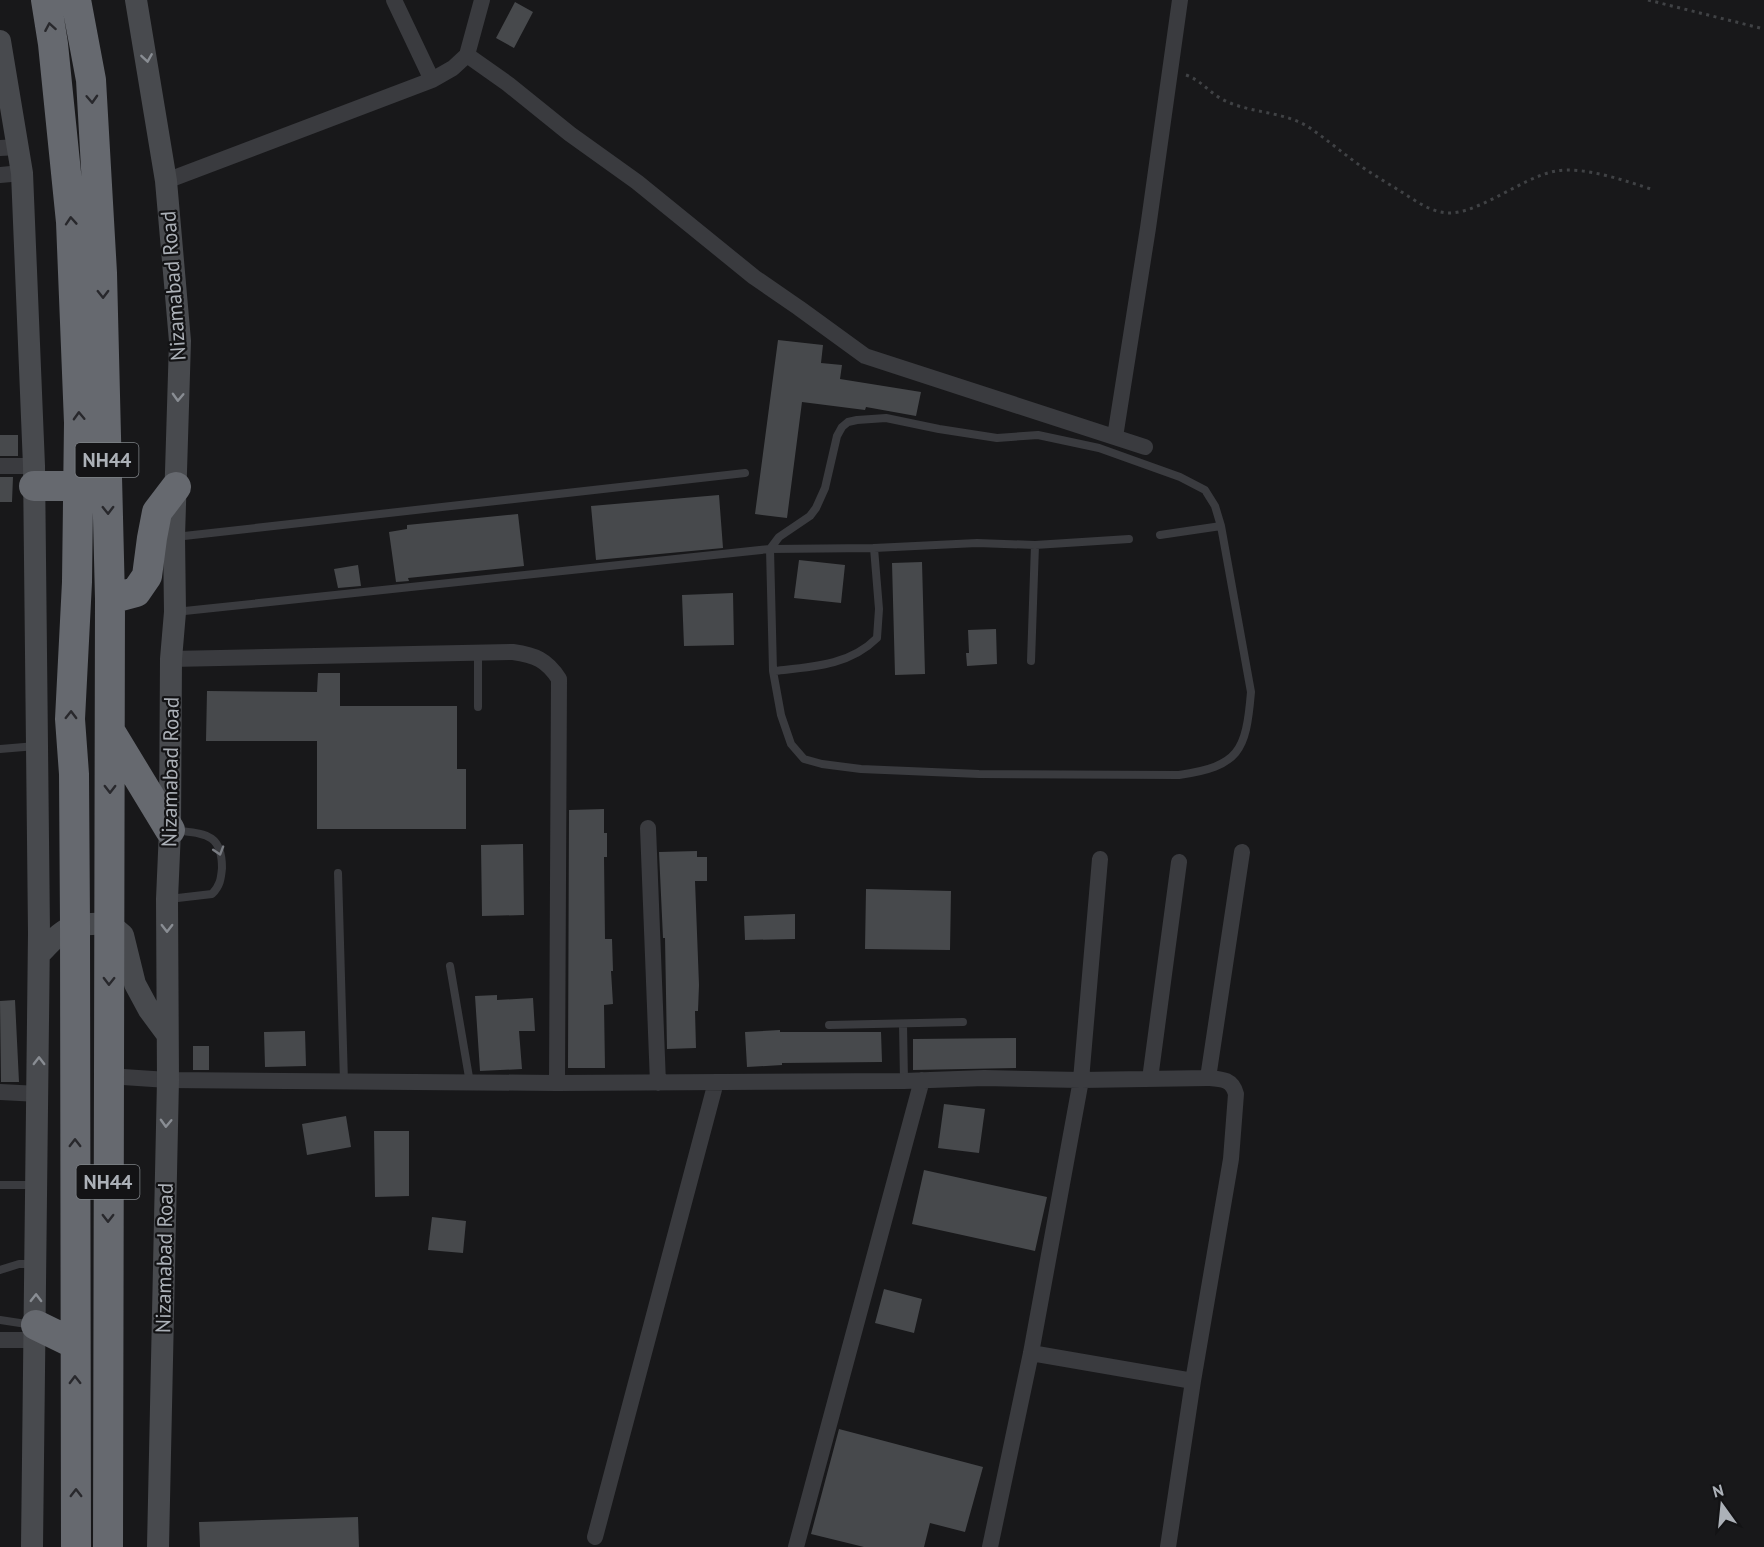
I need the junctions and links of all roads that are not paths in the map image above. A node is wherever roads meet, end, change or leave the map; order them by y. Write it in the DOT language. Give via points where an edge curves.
graph roads {
  1 [pos="46,0"];
  2 [pos="76,0"];
  3 [pos="136,0"];
  4 [pos="394,0"];
  5 [pos="482,0"];
  6 [pos="1180,0"];
  7 [pos="0,41"];
  8 [pos="467,55"];
  9 [pos="432,80"];
  10 [pos="9,147"];
  11 [pos="11,174"];
  12 [pos="166,181"];
  13 [pos="1115,437"];
  14 [pos="1145,447"];
  15 [pos="0,466"];
  16 [pos="745,473"];
  17 [pos="34,476"];
  18 [pos="78,486"];
  19 [pos="176,487"];
  20 [pos="1221,526"];
  21 [pos="1160,535"];
  22 [pos="174,537"];
  23 [pos="1129,539"];
  24 [pos="1035,545"];
  25 [pos="874,548"];
  26 [pos="770,549"];
  27 [pos="110,599"];
  28 [pos="175,612"];
  29 [pos="478,654"];
  30 [pos="171,659"];
  31 [pos="1031,660"];
  32 [pos="773,671"];
  33 [pos="478,707"];
  34 [pos="110,731"];
  35 [pos="37,747"];
  36 [pos="0,749"];
  37 [pos="648,828"];
  38 [pos="170,830"];
  39 [pos="1242,852"];
  40 [pos="1100,859"];
  41 [pos="1179,862"];
  42 [pos="338,873"];
  43 [pos="75,876"];
  44 [pos="109,879"];
  45 [pos="167,899"];
  46 [pos="109,923"];
  47 [pos="75,925"];
  48 [pos="39,955"];
  49 [pos="450,966"];
  50 [pos="963,1022"];
  51 [pos="903,1024"];
  52 [pos="829,1025"];
  53 [pos="166,1033"];
  54 [pos="108,1076"];
  55 [pos="1208,1077"];
  56 [pos="1150,1079"];
  57 [pos="168,1080"];
  58 [pos="922,1080"];
  59 [pos="1081,1080"];
  60 [pos="904,1081"];
  61 [pos="344,1082"];
  62 [pos="716,1082"];
  63 [pos="470,1083"];
  64 [pos="557,1083"];
  65 [pos="658,1083"];
  66 [pos="0,1092"];
  67 [pos="39,1094"];
  68 [pos="0,1185"];
  69 [pos="38,1185"];
  70 [pos="37,1264"];
  71 [pos="0,1270"];
  72 [pos="0,1320"];
  73 [pos="36,1333"];
  74 [pos="0,1340"];
  75 [pos="75,1344"];
  76 [pos="1031,1353"];
  77 [pos="1193,1381"];
  78 [pos="595,1537"];
  79 [pos="32,1547"];
  80 [pos="76,1547"];
  81 [pos="108,1547"];
  82 [pos="158,1547"];
  83 [pos="796,1547"];
  84 [pos="990,1547"];
  85 [pos="1168,1547"];
  18 -- 1 [label="highway, NH44, one-way" via="71,222"];
  2 -- 27 [label="highway, NH44, one-way" via="91,80 102,273"];
  3 -- 12 [label="main road, Nizamabad Road, one-way"];
  4 -- 9 [label="street"];
  5 -- 8 [label="street"];
  6 -- 13 [label="street"];
  7 -- 10 [label="main road"];
  8 -- 9 [label="street"];
  8 -- 13 [label="street" via="637,182 754,277 865,356"];
  9 -- 12 [label="street"];
  10 -- 11 [label="main road"];
  11 -- 17 [label="main road"];
  12 -- 19 [label="main road, Nizamabad Road, one-way" via="180,341"];
  13 -- 14 [label="street"];
  15 -- 17 [label="street"];
  16 -- 22 [label="lane"];
  17 -- 18 [label="highway"];
  17 -- 35 [label="main road"];
  43 -- 18 [label="highway, NH44, one-way" via="70,719"];
  19 -- 22 [label="main road, Nizamabad Road"];
  19 -- 27 [label="highway" via="158,512 147,576 136,592"];
  20 -- 21 [label="lane"];
  20 -- 26 [label="lane" via="1205,490 1099,448 1038,435 997,438 886,418 857,420 842,427 816,508"];
  20 -- 32 [label="lane" via="1251,693 1239,750 1228,762 1205,771 1179,775 979,774 822,764 804,759 791,744"];
  22 -- 28 [label="main road, Nizamabad Road"];
  23 -- 24 [label="lane"];
  24 -- 25 [label="lane" via="977,543"];
  24 -- 31 [label="lane"];
  25 -- 26 [label="lane"];
  25 -- 32 [label="lane" via="877,638 865,650 848,658"];
  26 -- 28 [label="lane"];
  26 -- 32 [label="lane"];
  27 -- 34 [label="highway, NH44"];
  28 -- 30 [label="main road, Nizamabad Road"];
  29 -- 30 [label="street"];
  29 -- 33 [label="lane"];
  29 -- 64 [label="street" via="532,655 545,661 559,679"];
  30 -- 38 [label="main road, Nizamabad Road"];
  34 -- 38 [label="highway"];
  34 -- 44 [label="highway, NH44, one-way"];
  35 -- 36 [label="lane"];
  35 -- 48 [label="main road"];
  37 -- 65 [label="street"];
  38 -- 45 [label="main road, Nizamabad Road"];
  38 -- 45 [label="lane, one-way" via="201,833 214,839 222,854 221,881 212,894"];
  39 -- 55 [label="street"];
  40 -- 59 [label="street"];
  41 -- 56 [label="street"];
  42 -- 61 [label="lane"];
  43 -- 44 [label="highway" via="86,889 93,890"];
  43 -- 47 [label="highway, NH44"];
  44 -- 46 [label="highway, NH44"];
  45 -- 53 [label="main road, Nizamabad Road, one-way"];
  46 -- 47 [label="main road"];
  46 -- 53 [label="main road" via="123,935 135,984"];
  46 -- 54 [label="highway, NH44, one-way"];
  47 -- 48 [label="main road" via="58,934"];
  75 -- 47 [label="highway, NH44, one-way"];
  67 -- 48 [label="main road, one-way"];
  49 -- 63 [label="lane"];
  50 -- 51 [label="lane"];
  51 -- 52 [label="lane"];
  51 -- 60 [label="lane"];
  53 -- 57 [label="main road, Nizamabad Road"];
  54 -- 57 [label="street"];
  54 -- 81 [label="highway, NH44, one-way"];
  55 -- 56 [label="street"];
  55 -- 77 [label="street" via="1226,1080 1234,1086 1236,1094 1231,1159"];
  56 -- 59 [label="street"];
  57 -- 61 [label="street"];
  57 -- 82 [label="main road, Nizamabad Road, one-way"];
  58 -- 59 [label="street"];
  58 -- 60 [label="street"];
  58 -- 83 [label="street"];
  59 -- 76 [label="street"];
  60 -- 62 [label="street"];
  61 -- 63 [label="street"];
  62 -- 65 [label="street"];
  62 -- 78 [label="street"];
  63 -- 64 [label="street"];
  64 -- 65 [label="street"];
  66 -- 67 [label="street"];
  67 -- 69 [label="main road"];
  68 -- 69 [label="lane"];
  69 -- 70 [label="main road"];
  70 -- 71 [label="lane"];
  73 -- 70 [label="main road, one-way"];
  72 -- 73 [label="lane"];
  73 -- 74 [label="street"];
  73 -- 75 [label="highway"];
  73 -- 79 [label="main road"];
  80 -- 75 [label="highway, NH44, one-way"];
  76 -- 77 [label="street"];
  76 -- 84 [label="street"];
  77 -- 85 [label="street"];
}
